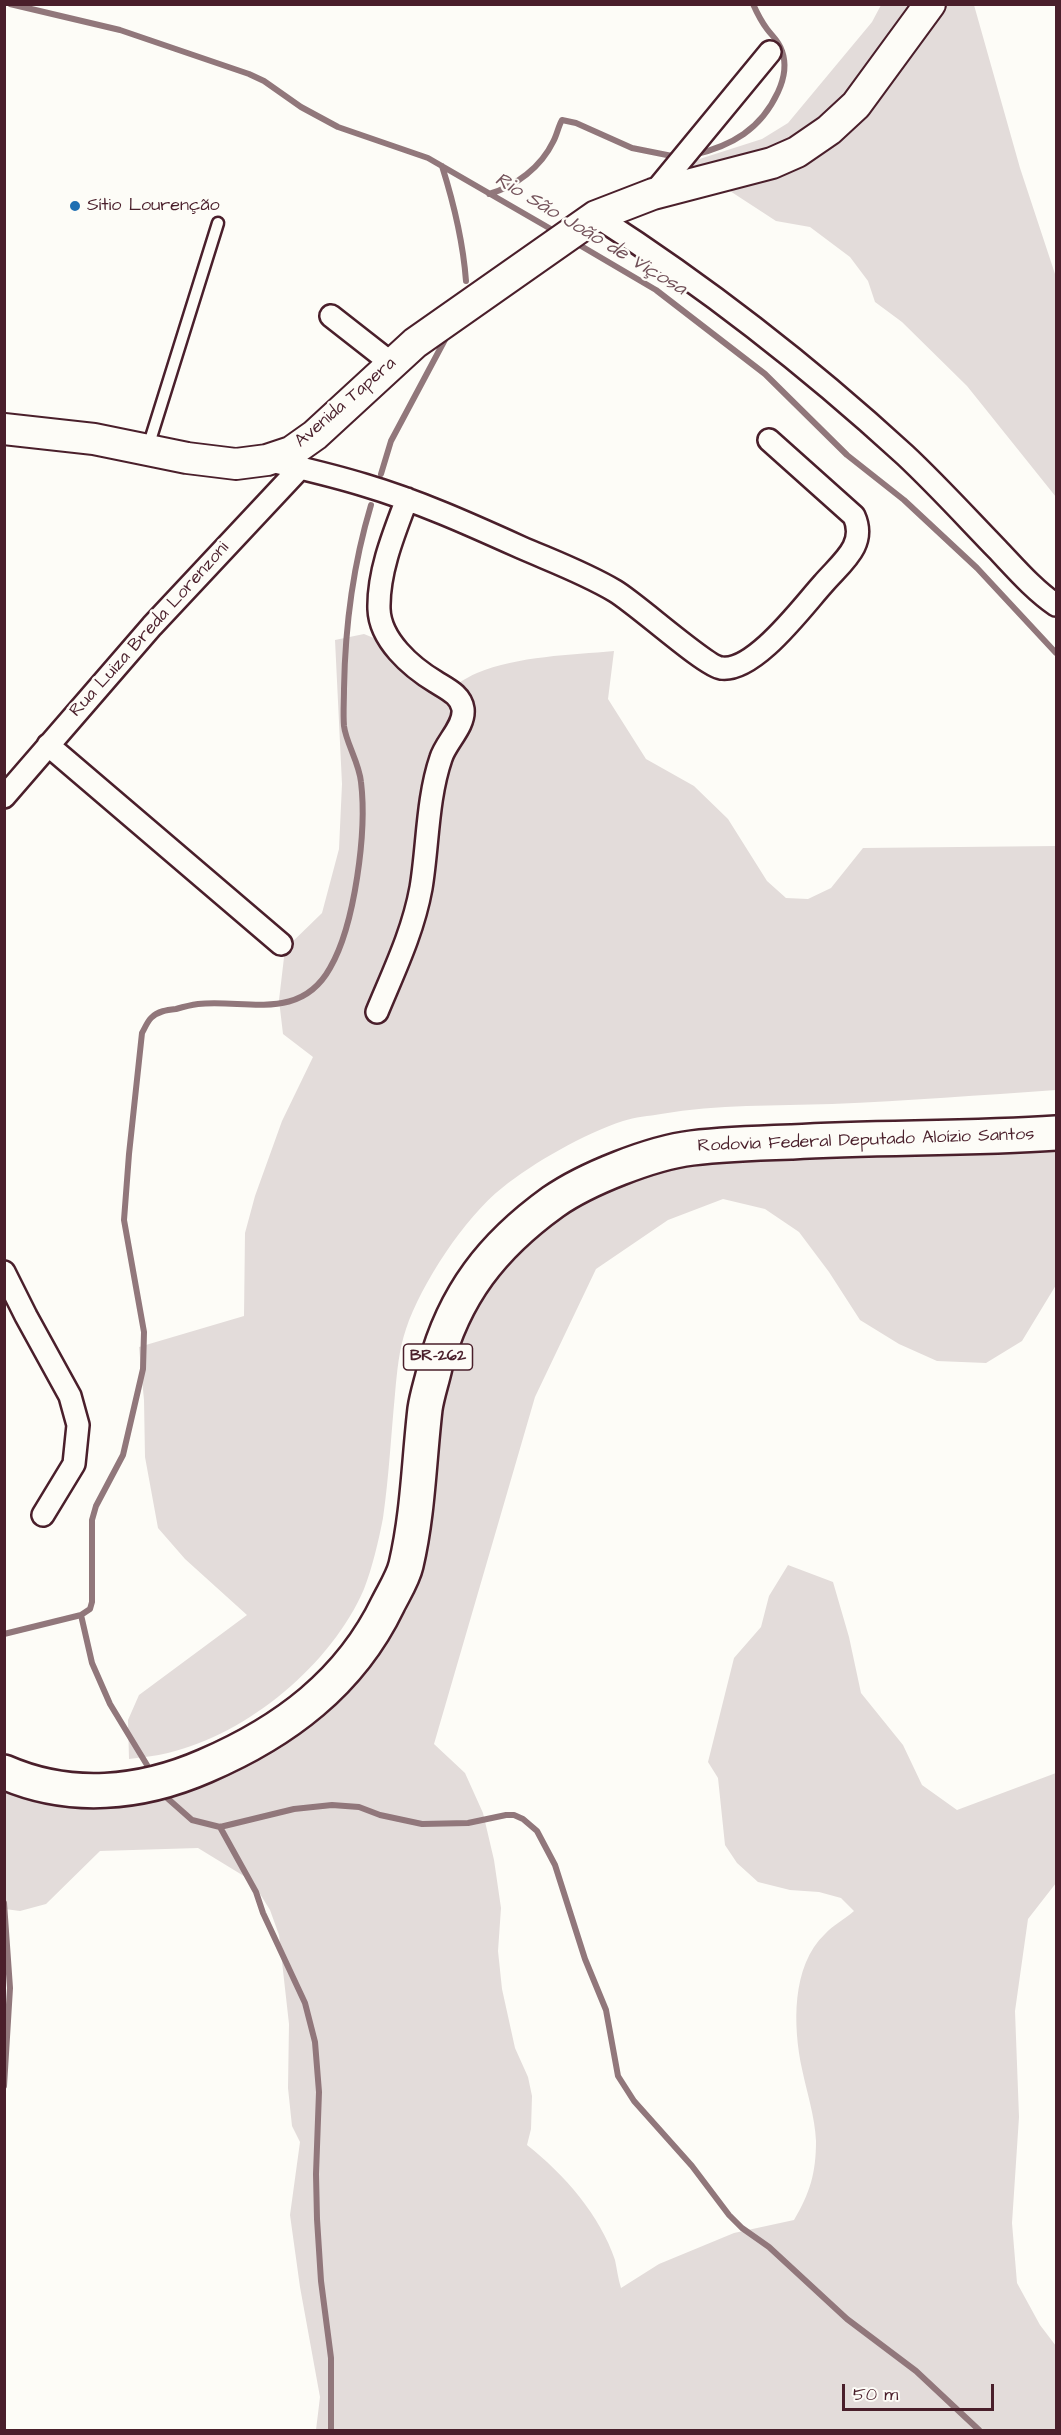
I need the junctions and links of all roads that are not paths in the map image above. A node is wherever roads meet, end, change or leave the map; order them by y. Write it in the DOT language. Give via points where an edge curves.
graph roads {
  1 [pos="930,4"];
  2 [pos="770,52"];
  3 [pos="653,194"];
  4 [pos="590,220"];
  5 [pos="218,224"];
  6 [pos="331,316"];
  7 [pos="391,363"];
  8 [pos="4,429"];
  9 [pos="769,440"];
  10 [pos="147,450"];
  11 [pos="267,460"];
  12 [pos="300,468"];
  13 [pos="407,500"];
  14 [pos="1056,605"];
  15 [pos="48,745"];
  16 [pos="4,797"];
  17 [pos="281,944"];
  18 [pos="377,1012"];
  19 [pos="1056,1133"];
  20 [pos="4,1272"];
  21 [pos="43,1515"];
  22 [pos="4,1772"];
  1 -- 3 [label="street, Avenida Tapera" via="856,105 829,130 772,163"];
  2 -- 3 [label="street"];
  3 -- 4 [label="street, Avenida Tapera"];
  4 -- 7 [label="street, Avenida Tapera"];
  4 -- 14 [label="street" via="646,249 827,387 905,456"];
  5 -- 10 [label="lane"];
  6 -- 7 [label="street"];
  7 -- 11 [label="street, Avenida Tapera" via="315,435 291,452"];
  8 -- 10 [label="street, Avenida Tapera" via="94,439"];
  9 -- 13 [label="street" via="854,516 859,536 839,566 773,640 758,654 730,668 719,669 707,662 616,591"];
  10 -- 11 [label="street, Avenida Tapera" via="236,464"];
  11 -- 12 [label="street"];
  12 -- 13 [label="street"];
  12 -- 15 [label="street, Rua Luiza Breda Lorenzoni" via="152,626"];
  13 -- 18 [label="street" via="387,557 379,610 394,646 414,667 457,696 462,702 463,718 436,774 421,889 409,937"];
  15 -- 16 [label="street, Rua Luiza Breda Lorenzoni"];
  15 -- 17 [label="street"];
  19 -- 22 [label="highway, Rodovia Federal Deputado Aloízio Santos / BR-262" via="850,1138 689,1148 649,1158 557,1200 490,1256 464,1293 442,1342 426,1404 405,1568 381,1620 353,1663 319,1698 275,1731 179,1778 97,1792 51,1788"];
  20 -- 21 [label="street" via="70,1396 78,1425 74,1464"];
}
